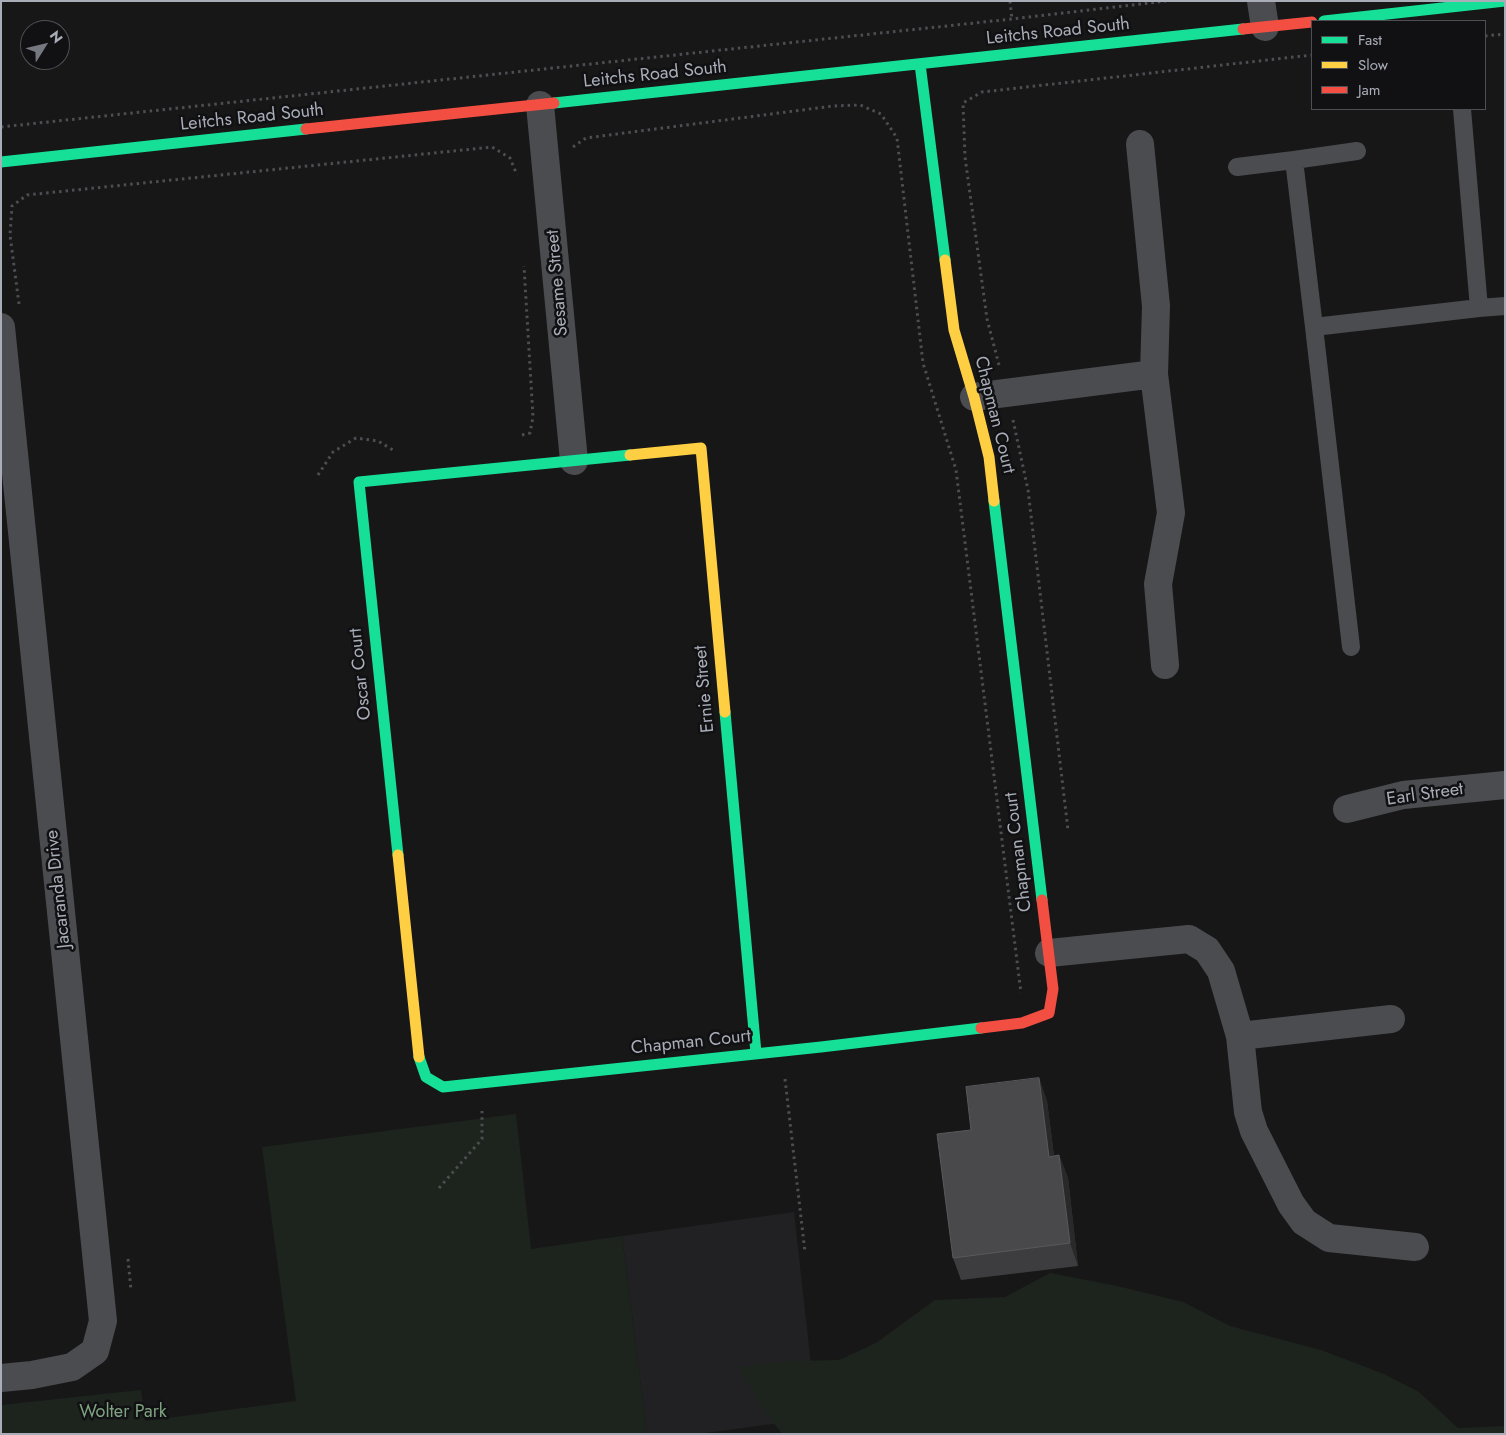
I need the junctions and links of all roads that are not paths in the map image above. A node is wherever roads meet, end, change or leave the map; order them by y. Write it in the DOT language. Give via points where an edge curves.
graph roads {
  1 [pos="1505,1"];
  2 [pos="1263,14"];
  3 [pos="1454,15"];
  4 [pos="1346,20"];
  5 [pos="1311,22"];
  6 [pos="920,64"];
  7 [pos="540,105"];
  8 [pos="1462,110"];
  9 [pos="1140,144"];
  10 [pos="1357,151"];
  11 [pos="1294,160"];
  12 [pos="1,162"];
  13 [pos="1237,167"];
  14 [pos="1505,306"];
  15 [pos="1480,308"];
  16 [pos="11,320"];
  17 [pos="1314,327"];
  18 [pos="1154,374"];
  19 [pos="974,397"];
  20 [pos="574,461"];
  21 [pos="1351,647"];
  22 [pos="1165,665"];
  23 [pos="1505,785"];
  24 [pos="1347,809"];
  25 [pos="1049,953"];
  26 [pos="1391,1019"];
  27 [pos="1240,1036"];
  28 [pos="756,1053"];
  29 [pos="426,1077"];
  30 [pos="1415,1247"];
  31 [pos="1,1378"];
  1 -- 3 [label="street"];
  2 -- 5 [label="street, Leitchs Road South"];
  2 -- 6 [label="street, Leitchs Road South"];
  3 -- 4 [label="street"];
  6 -- 7 [label="street, Leitchs Road South"];
  6 -- 19 [label="street, Chapman Court" via="954,330"];
  7 -- 12 [label="street, Leitchs Road South"];
  7 -- 20 [label="street, Sesame Street"];
  8 -- 15 [label="lane"];
  9 -- 18 [label="street" via="1156,306"];
  10 -- 11 [label="lane"];
  11 -- 13 [label="lane"];
  11 -- 17 [label="lane"];
  14 -- 15 [label="lane"];
  15 -- 17 [label="lane"];
  16 -- 31 [label="street, Jacaranda Drive" via="103,1322 95,1351 72,1367"];
  17 -- 21 [label="lane"];
  18 -- 19 [label="street"];
  18 -- 22 [label="street" via="1171,513 1158,584"];
  19 -- 25 [label="street, Chapman Court" via="989,457"];
  20 -- 28 [label="street, Ernie Street" via="701,448"];
  20 -- 29 [label="street, Oscar Court" via="359,482 419,1056"];
  23 -- 24 [label="street, Earl Street" via="1403,795"];
  25 -- 27 [label="street" via="1189,939 1207,950 1221,972"];
  25 -- 28 [label="street, Chapman Court" via="1053,989 1048,1013 1022,1023"];
  26 -- 27 [label="street"];
  27 -- 30 [label="street" via="1248,1112 1254,1131 1291,1204 1304,1222 1329,1238"];
  28 -- 29 [label="street, Chapman Court" via="471,1085 443,1087"];
}
